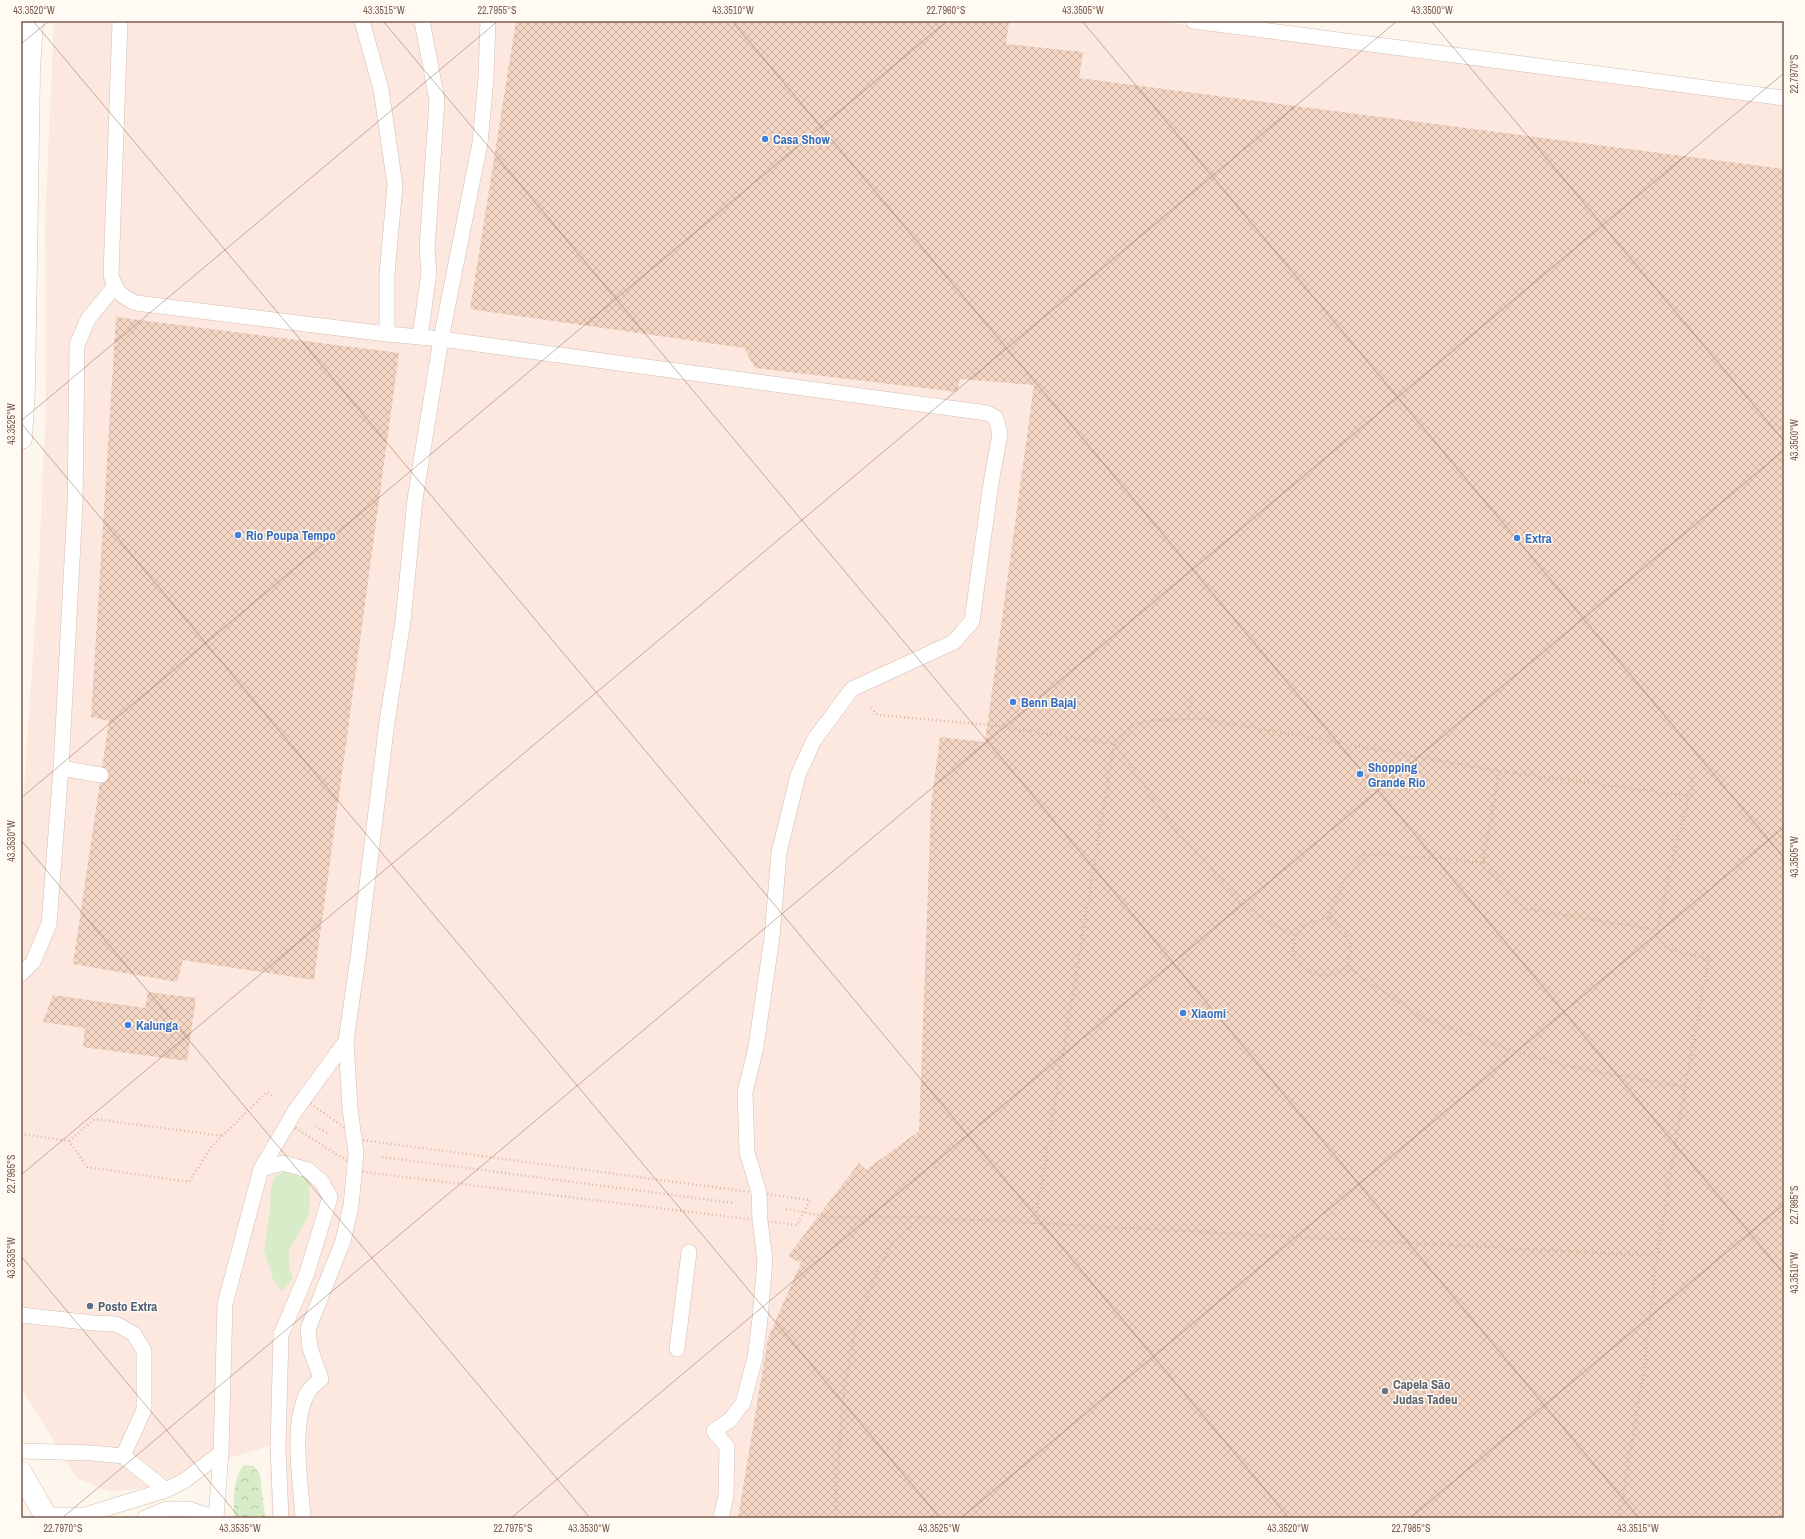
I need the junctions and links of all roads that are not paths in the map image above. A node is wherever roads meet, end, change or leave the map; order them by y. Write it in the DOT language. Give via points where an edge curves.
graph roads {
  1 [pos="32,21"];
  2 [pos="120,21"];
  3 [pos="362,21"];
  4 [pos="422,21"];
  5 [pos="488,21"];
  6 [pos="1193,21"];
  7 [pos="1784,98"];
  8 [pos="115,286"];
  9 [pos="23,308"];
  10 [pos="387,334"];
  11 [pos="420,337"];
  12 [pos="441,339"];
  13 [pos="21,438"];
  14 [pos="61,768"];
  15 [pos="101,775"];
  16 [pos="21,974"];
  17 [pos="346,1041"];
  18 [pos="261,1169"];
  19 [pos="689,1252"];
  20 [pos="21,1315"];
  21 [pos="677,1349"];
  22 [pos="21,1451"];
  23 [pos="221,1453"];
  24 [pos="123,1456"];
  25 [pos="21,1473"];
  26 [pos="166,1490"];
  27 [pos="46,1517"];
  28 [pos="145,1518"];
  29 [pos="216,1518"];
  30 [pos="281,1518"];
  31 [pos="303,1518"];
  32 [pos="721,1518"];
  1 -- 9 [label="main road"];
  2 -- 8 [label="lane" via="111,275"];
  3 -- 10 [label="lane" via="381,89 395,185 387,275"];
  4 -- 11 [label="lane" via="438,100 427,249 429,272"];
  5 -- 12 [label="lane" via="480,143"];
  6 -- 7 [label="lane"];
  8 -- 10 [label="lane" via="123,297 136,303"];
  8 -- 14 [label="lane" via="88,318 77,344 75,505"];
  9 -- 13 [label="main road" via="24,388"];
  10 -- 11 [label="lane"];
  11 -- 12 [label="lane"];
  12 -- 17 [label="lane" via="415,499 403,621 387,722"];
  12 -- 32 [label="lane" via="987,413 996,418 1000,434 972,620 954,642 852,689 814,740 798,775 779,853 771,945 756,1047 745,1092 747,1152 759,1200 765,1260 755,1358 743,1403 730,1420 714,1431 727,1447 726,1496"];
  14 -- 15 [label="lane"];
  14 -- 16 [label="lane" via="49,924 33,962"];
  17 -- 18 [label="lane" via="295,1112"];
  17 -- 31 [label="lane" via="356,1160 351,1206 343,1240 308,1329 310,1348 321,1379 309,1391 302,1406 297,1446"];
  18 -- 23 [label="lane" via="225,1304"];
  18 -- 30 [label="lane" via="283,1163 308,1170 322,1182 330,1197 307,1273 281,1335 278,1447"];
  19 -- 21 [label="lane"];
  20 -- 24 [label="lane" via="116,1324 134,1334 144,1351 144,1410"];
  22 -- 24 [label="lane"];
  23 -- 26 [label="lane" via="184,1481"];
  23 -- 29 [label="lane"];
  24 -- 26 [label="lane"];
  25 -- 27 [label="main road"];
  26 -- 27 [label="lane" via="85,1515"];
  28 -- 29 [label="lane" via="167,1508 189,1509"];
}
